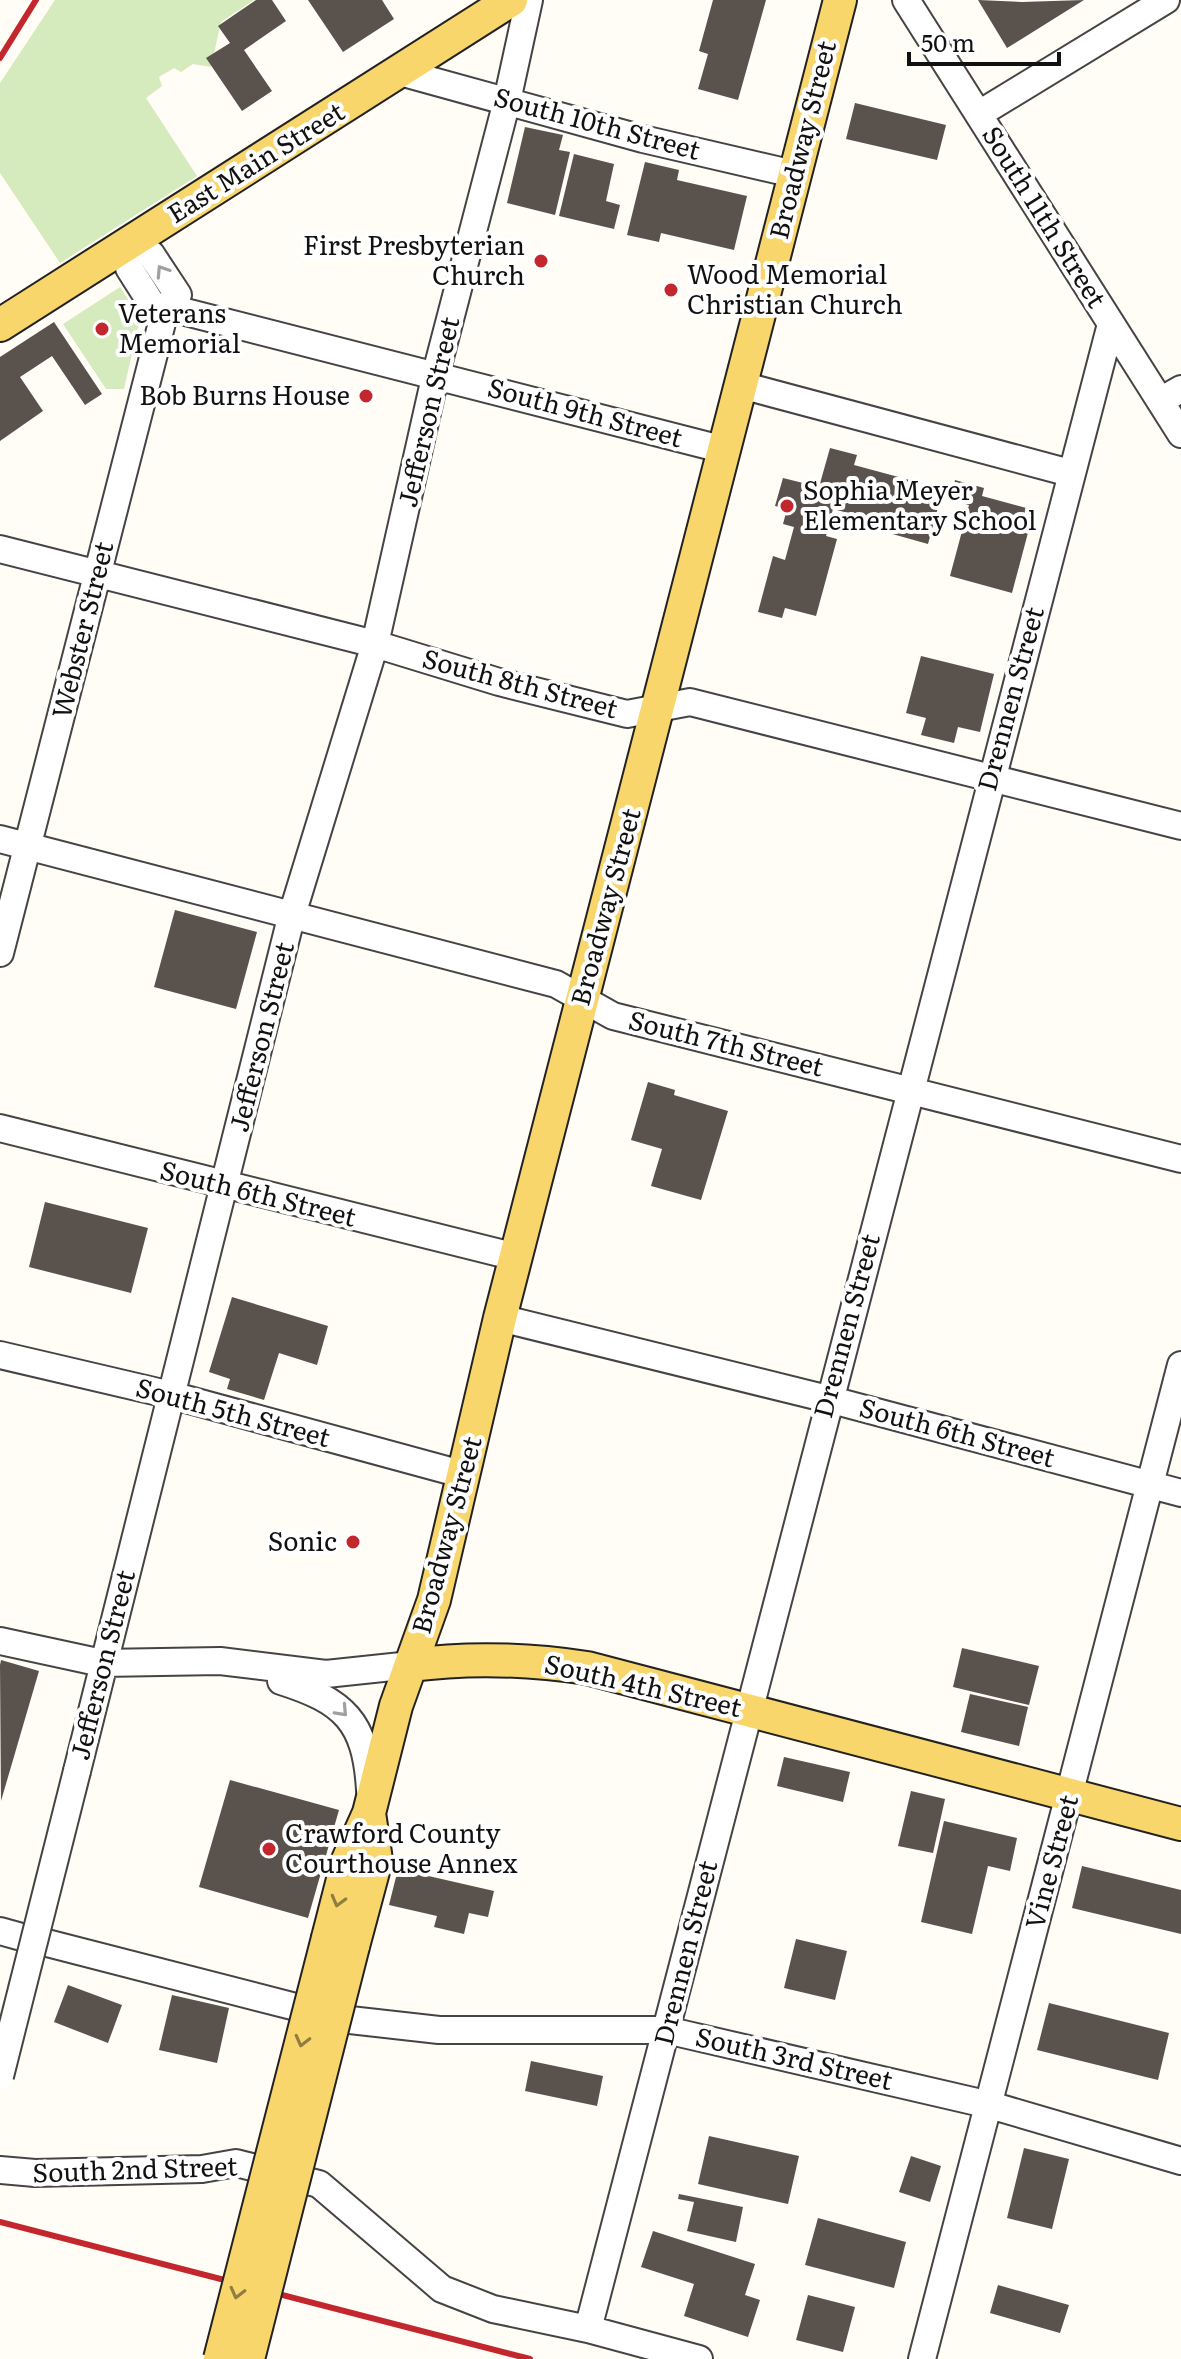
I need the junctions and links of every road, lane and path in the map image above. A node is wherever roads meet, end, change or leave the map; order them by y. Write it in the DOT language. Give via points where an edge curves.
graph roads {
  1 [pos="511,0"];
  2 [pos="529,0"];
  3 [pos="840,0"];
  4 [pos="906,0"];
  5 [pos="1166,0"];
  6 [pos="400,72"];
  7 [pos="507,101"];
  8 [pos="979,114"];
  9 [pos="794,174"];
  10 [pos="127,244"];
  11 [pos="166,307"];
  12 [pos="1111,324"];
  13 [pos="0,325"];
  14 [pos="436,373"];
  15 [pos="741,385"];
  16 [pos="1171,395"];
  17 [pos="1181,434"];
  18 [pos="725,450"];
  19 [pos="1070,473"];
  20 [pos="0,549"];
  21 [pos="97,574"];
  22 [pos="375,644"];
  23 [pos="658,708"];
  24 [pos="991,778"];
  25 [pos="1181,826"];
  26 [pos="0,839"];
  27 [pos="27,847"];
  28 [pos="291,918"];
  29 [pos="0,953"];
  30 [pos="583,999"];
  31 [pos="909,1090"];
  32 [pos="0,1128"];
  33 [pos="1181,1159"];
  34 [pos="226,1187"];
  35 [pos="516,1257"];
  36 [pos="500,1318"];
  37 [pos="0,1355"];
  38 [pos="1181,1365"];
  39 [pos="171,1395"];
  40 [pos="828,1399"];
  41 [pos="465,1475"];
  42 [pos="1151,1485"];
  43 [pos="1181,1493"];
  44 [pos="0,1641"];
  45 [pos="220,1661"];
  46 [pos="102,1663"];
  47 [pos="411,1665"];
  48 [pos="747,1711"];
  49 [pos="1070,1795"];
  50 [pos="370,1810"];
  51 [pos="1181,1824"];
  52 [pos="341,1942"];
  53 [pos="47,1943"];
  54 [pos="292,2006"];
  55 [pos="350,2020"];
  56 [pos="666,2030"];
  57 [pos="0,2076"];
  58 [pos="990,2105"];
  59 [pos="1181,2161"];
  60 [pos="0,2170"];
  61 [pos="588,2329"];
  62 [pos="220,2359"];
  63 [pos="248,2359"];
  64 [pos="699,2359"];
  65 [pos="922,2359"];
  1 -- 6 [label="main road, East Main Street"];
  2 -- 7 [label="street, Jefferson Street"];
  3 -- 9 [label="main road, Broadway Street"];
  4 -- 8 [label="street, South 11th Street"];
  5 -- 8 [label="street"];
  6 -- 7 [label="street, South 10th Street"];
  6 -- 10 [label="main road, East Main Street"];
  7 -- 9 [label="street, South 10th Street"];
  7 -- 14 [label="street, Jefferson Street"];
  8 -- 12 [label="street, South 11th Street"];
  9 -- 15 [label="main road, Broadway Street"];
  10 -- 11 [label="street" via="129,268 155,309"];
  10 -- 13 [label="main road, East Main Street"];
  11 -- 14 [label="street, South 9th Street"];
  11 -- 21 [label="street, Webster Street"];
  12 -- 16 [label="street, South 11th Street"];
  12 -- 19 [label="street, Drennen Street"];
  14 -- 18 [label="street, South 9th Street"];
  14 -- 22 [label="street, Jefferson Street"];
  15 -- 18 [label="main road, Broadway Street"];
  15 -- 19 [label="street"];
  16 -- 17 [label="street, South 11th Street"];
  18 -- 23 [label="main road, Broadway Street"];
  19 -- 24 [label="street, Drennen Street"];
  20 -- 21 [label="street, South 8th Street"];
  21 -- 22 [label="street, South 8th Street"];
  21 -- 27 [label="street, Webster Street"];
  22 -- 23 [label="street, South 8th Street" via="627,714"];
  22 -- 28 [label="street, Jefferson Street"];
  23 -- 24 [label="street, South 8th Street" via="690,702"];
  23 -- 30 [label="main road, Broadway Street"];
  24 -- 25 [label="street, South 8th Street"];
  24 -- 31 [label="street, Drennen Street"];
  26 -- 27 [label="street, South 7th Street"];
  27 -- 28 [label="street, South 7th Street"];
  27 -- 29 [label="street, Webster Street"];
  28 -- 30 [label="street, South 7th Street" via="556,984"];
  28 -- 34 [label="street, Jefferson Street"];
  30 -- 31 [label="street, South 7th Street" via="613,1016"];
  30 -- 35 [label="main road, Broadway Street"];
  31 -- 33 [label="street, South 7th Street"];
  31 -- 40 [label="street, Drennen Street"];
  32 -- 34 [label="street, South 6th Street"];
  34 -- 35 [label="street, South 6th Street"];
  34 -- 39 [label="street, Jefferson Street"];
  35 -- 36 [label="main road, Broadway Street"];
  36 -- 40 [label="street, South 6th Street"];
  36 -- 41 [label="main road, Broadway Street"];
  37 -- 39 [label="street, South 5th Street"];
  38 -- 42 [label="street, Vine Street"];
  39 -- 41 [label="street, South 5th Street"];
  39 -- 46 [label="street, Jefferson Street"];
  40 -- 42 [label="street, South 6th Street"];
  40 -- 48 [label="street, Drennen Street"];
  41 -- 47 [label="main road, Broadway Street" via="434,1600"];
  42 -- 43 [label="street, South 6th Street"];
  42 -- 49 [label="street, Vine Street"];
  44 -- 46 [label="street, South 4th Street"];
  45 -- 46 [label="street, South 4th Street"];
  45 -- 47 [label="street, South 4th Street" via="326,1674"];
  45 -- 50 [label="street, one-way" via="313,1691 347,1713 368,1759"];
  46 -- 57 [label="street, Jefferson Street, bridge"];
  47 -- 48 [label="main road, South 4th Street" via="522,1658 587,1668"];
  47 -- 50 [label="main road, Broadway Street"];
  48 -- 49 [label="main road, South 4th Street"];
  48 -- 56 [label="street, Drennen Street"];
  49 -- 51 [label="main road, South 4th Street"];
  49 -- 58 [label="street, Vine Street"];
  50 -- 52 [label="main road, Broadway Street" via="348,1860"];
  52 -- 62 [label="main road, one-way, bridge"];
  52 -- 63 [label="main road, bridge"];
  53 -- 54 [label="street"];
  55 -- 56 [label="street, South 3rd Street" via="439,2030"];
  56 -- 58 [label="street, South 3rd Street"];
  56 -- 61 [label="street, Drennen Street"];
  58 -- 59 [label="street, South 3rd Street"];
  58 -- 65 [label="street, Vine Street"];
  60 -- 61 [label="street, South 2nd Street" via="141,2171 236,2163 319,2184 442,2289 493,2309"];
  61 -- 64 [label="street, South 2nd Street"];
}
